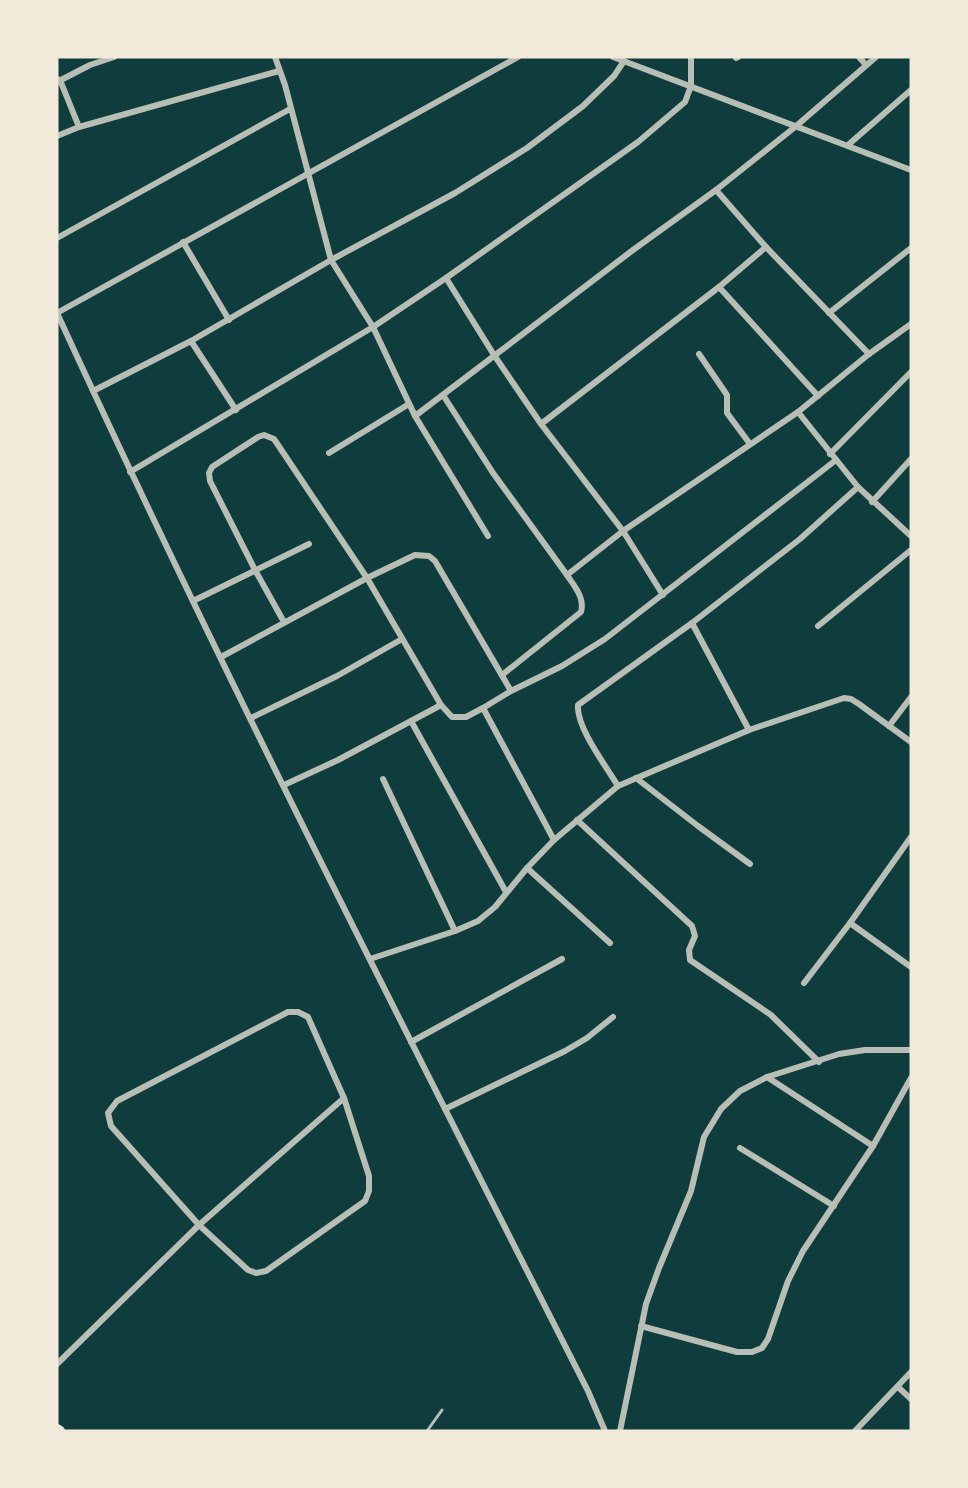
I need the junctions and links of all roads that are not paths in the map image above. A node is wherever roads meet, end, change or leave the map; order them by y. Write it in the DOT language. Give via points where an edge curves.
graph roads {
  1 [pos="114,57"];
  2 [pos="275,57"];
  3 [pos="518,57"];
  4 [pos="613,57"];
  5 [pos="691,57"];
  6 [pos="859,57"];
  7 [pos="876,57"];
  8 [pos="624,61"];
  9 [pos="866,66"];
  10 [pos="279,71"];
  11 [pos="58,80"];
  12 [pos="691,86"];
  13 [pos="911,90"];
  14 [pos="291,109"];
  15 [pos="79,127"];
  16 [pos="795,127"];
  17 [pos="57,136"];
  18 [pos="848,145"];
  19 [pos="911,170"];
  20 [pos="308,172"];
  21 [pos="716,190"];
  22 [pos="57,238"];
  23 [pos="183,242"];
  24 [pos="766,247"];
  25 [pos="911,248"];
  26 [pos="332,260"];
  27 [pos="447,278"];
  28 [pos="719,286"];
  29 [pos="57,313"];
  30 [pos="829,313"];
  31 [pos="229,320"];
  32 [pos="911,324"];
  33 [pos="373,327"];
  34 [pos="190,341"];
  35 [pos="699,354"];
  36 [pos="869,354"];
  37 [pos="494,355"];
  38 [pos="911,372"];
  39 [pos="93,391"];
  40 [pos="443,395"];
  41 [pos="818,396"];
  42 [pos="409,404"];
  43 [pos="236,410"];
  44 [pos="798,412"];
  45 [pos="415,416"];
  46 [pos="541,424"];
  47 [pos="750,444"];
  48 [pos="329,453"];
  49 [pos="830,454"];
  50 [pos="911,459"];
  51 [pos="836,460"];
  52 [pos="130,472"];
  53 [pos="858,487"];
  54 [pos="872,502"];
  55 [pos="623,531"];
  56 [pos="488,536"];
  57 [pos="911,536"];
  58 [pos="309,544"];
  59 [pos="911,551"];
  60 [pos="255,570"];
  61 [pos="567,575"];
  62 [pos="367,578"];
  63 [pos="663,595"];
  64 [pos="194,601"];
  65 [pos="284,622"];
  66 [pos="692,623"];
  67 [pos="818,626"];
  68 [pos="402,639"];
  69 [pos="221,657"];
  70 [pos="502,675"];
  71 [pos="511,691"];
  72 [pos="911,697"];
  73 [pos="441,705"];
  74 [pos="483,708"];
  75 [pos="251,718"];
  76 [pos="411,721"];
  77 [pos="889,726"];
  78 [pos="749,730"];
  79 [pos="911,742"];
  80 [pos="636,778"];
  81 [pos="383,779"];
  82 [pos="284,785"];
  83 [pos="618,786"];
  84 [pos="577,820"];
  85 [pos="911,837"];
  86 [pos="554,840"];
  87 [pos="750,864"];
  88 [pos="527,867"];
  89 [pos="506,892"];
  90 [pos="850,923"];
  91 [pos="455,931"];
  92 [pos="610,943"];
  93 [pos="370,959"];
  94 [pos="562,960"];
  95 [pos="911,966"];
  96 [pos="804,983"];
  97 [pos="613,1017"];
  98 [pos="411,1042"];
  99 [pos="911,1050"];
  100 [pos="819,1062"];
  101 [pos="766,1077"];
  102 [pos="911,1078"];
  103 [pos="344,1098"];
  104 [pos="445,1109"];
  105 [pos="873,1146"];
  106 [pos="740,1148"];
  107 [pos="834,1206"];
  108 [pos="199,1225"];
  109 [pos="641,1326"];
  110 [pos="57,1364"];
  111 [pos="911,1372"];
  112 [pos="898,1387"];
  113 [pos="911,1399"];
  114 [pos="442,1410"];
  115 [pos="427,1431"];
  116 [pos="605,1431"];
  117 [pos="620,1431"];
  118 [pos="855,1431"];
  1 -- 11 [label="street"];
  2 -- 10 [label="street"];
  3 -- 20 [label="street"];
  4 -- 8 [label="street"];
  5 -- 12 [label="street"];
  6 -- 9 [label="street"];
  7 -- 9 [label="street"];
  8 -- 12 [label="street"];
  8 -- 26 [label="street" via="583,106 527,148 455,193"];
  9 -- 16 [label="street"];
  10 -- 14 [label="street"];
  10 -- 15 [label="street"];
  11 -- 15 [label="street"];
  12 -- 16 [label="street"];
  12 -- 27 [label="street" via="685,102 638,142"];
  13 -- 18 [label="street"];
  14 -- 20 [label="street"];
  14 -- 22 [label="street"];
  15 -- 17 [label="street"];
  16 -- 18 [label="street"];
  16 -- 21 [label="street"];
  18 -- 19 [label="street"];
  20 -- 23 [label="street"];
  20 -- 26 [label="street"];
  21 -- 24 [label="street"];
  21 -- 37 [label="street"];
  23 -- 29 [label="street"];
  23 -- 31 [label="street"];
  24 -- 28 [label="street"];
  24 -- 30 [label="street"];
  25 -- 30 [label="street"];
  26 -- 31 [label="street"];
  26 -- 33 [label="street"];
  27 -- 33 [label="street"];
  27 -- 37 [label="street"];
  28 -- 41 [label="street"];
  28 -- 46 [label="street"];
  29 -- 39 [label="street"];
  30 -- 36 [label="street"];
  31 -- 34 [label="street"];
  32 -- 36 [label="street"];
  33 -- 42 [label="street"];
  33 -- 43 [label="street"];
  34 -- 39 [label="street"];
  34 -- 43 [label="street"];
  35 -- 47 [label="street" via="727,395 727,413"];
  36 -- 41 [label="street"];
  37 -- 40 [label="street"];
  37 -- 46 [label="street"];
  38 -- 49 [label="street"];
  39 -- 52 [label="street"];
  40 -- 45 [label="street"];
  40 -- 61 [label="street" via="493,473"];
  41 -- 44 [label="street"];
  42 -- 45 [label="street"];
  42 -- 48 [label="street"];
  43 -- 52 [label="street"];
  44 -- 47 [label="street"];
  44 -- 49 [label="street"];
  45 -- 56 [label="street"];
  46 -- 55 [label="street"];
  47 -- 55 [label="street"];
  49 -- 51 [label="street"];
  50 -- 54 [label="street"];
  51 -- 53 [label="street"];
  51 -- 63 [label="street"];
  52 -- 64 [label="street"];
  53 -- 54 [label="street"];
  53 -- 66 [label="street" via="800,539"];
  54 -- 57 [label="street"];
  55 -- 61 [label="street"];
  55 -- 63 [label="street"];
  58 -- 60 [label="street"];
  59 -- 67 [label="street"];
  60 -- 62 [label="street" via="209,473 212,467 264,435 274,439"];
  60 -- 64 [label="street"];
  60 -- 65 [label="street"];
  61 -- 70 [label="street" via="580,595 581,612"];
  62 -- 65 [label="street"];
  62 -- 68 [label="street"];
  62 -- 70 [label="street" via="415,555 429,556"];
  63 -- 71 [label="street" via="605,639"];
  64 -- 69 [label="street"];
  65 -- 69 [label="street"];
  66 -- 78 [label="street"];
  66 -- 83 [label="street" via="578,705 577,713 585,731"];
  68 -- 73 [label="street"];
  68 -- 75 [label="street"];
  69 -- 75 [label="street"];
  70 -- 71 [label="street"];
  71 -- 74 [label="street"];
  72 -- 77 [label="street"];
  73 -- 74 [label="street" via="452,717 459,718"];
  73 -- 76 [label="street"];
  74 -- 86 [label="street"];
  75 -- 82 [label="street"];
  76 -- 82 [label="street"];
  76 -- 89 [label="street"];
  77 -- 78 [label="street" via="844,698"];
  77 -- 79 [label="street"];
  78 -- 80 [label="street"];
  80 -- 83 [label="street"];
  80 -- 87 [label="street"];
  81 -- 91 [label="street"];
  82 -- 93 [label="street"];
  83 -- 84 [label="street"];
  84 -- 86 [label="street"];
  84 -- 100 [label="street" via="692,926 695,936 689,950 690,960 771,1015"];
  85 -- 90 [label="street"];
  86 -- 88 [label="street"];
  88 -- 89 [label="street"];
  88 -- 92 [label="street"];
  89 -- 91 [label="street" via="478,921"];
  90 -- 95 [label="street"];
  90 -- 96 [label="street"];
  91 -- 93 [label="street"];
  93 -- 98 [label="street"];
  94 -- 98 [label="street"];
  97 -- 104 [label="street" via="587,1038"];
  98 -- 104 [label="street"];
  99 -- 100 [label="street" via="865,1050"];
  100 -- 101 [label="street"];
  101 -- 105 [label="street"];
  101 -- 109 [label="street" via="740,1091 721,1109 704,1137 691,1191 659,1268"];
  102 -- 105 [label="street"];
  103 -- 108 [label="street"];
  103 -- 108 [label="street" via="369,1176 365,1201 266,1271 256,1273"];
  103 -- 108 [label="street" via="308,1017 288,1012 117,1101 108,1113 111,1126"];
  104 -- 116 [label="street"];
  105 -- 107 [label="street"];
  106 -- 107 [label="street"];
  107 -- 109 [label="street" via="803,1251 762,1348 737,1352"];
  108 -- 110 [label="street"];
  109 -- 117 [label="street"];
  111 -- 112 [label="street"];
  112 -- 113 [label="street"];
  112 -- 118 [label="street"];
  114 -- 115 [label="lane"];
}
